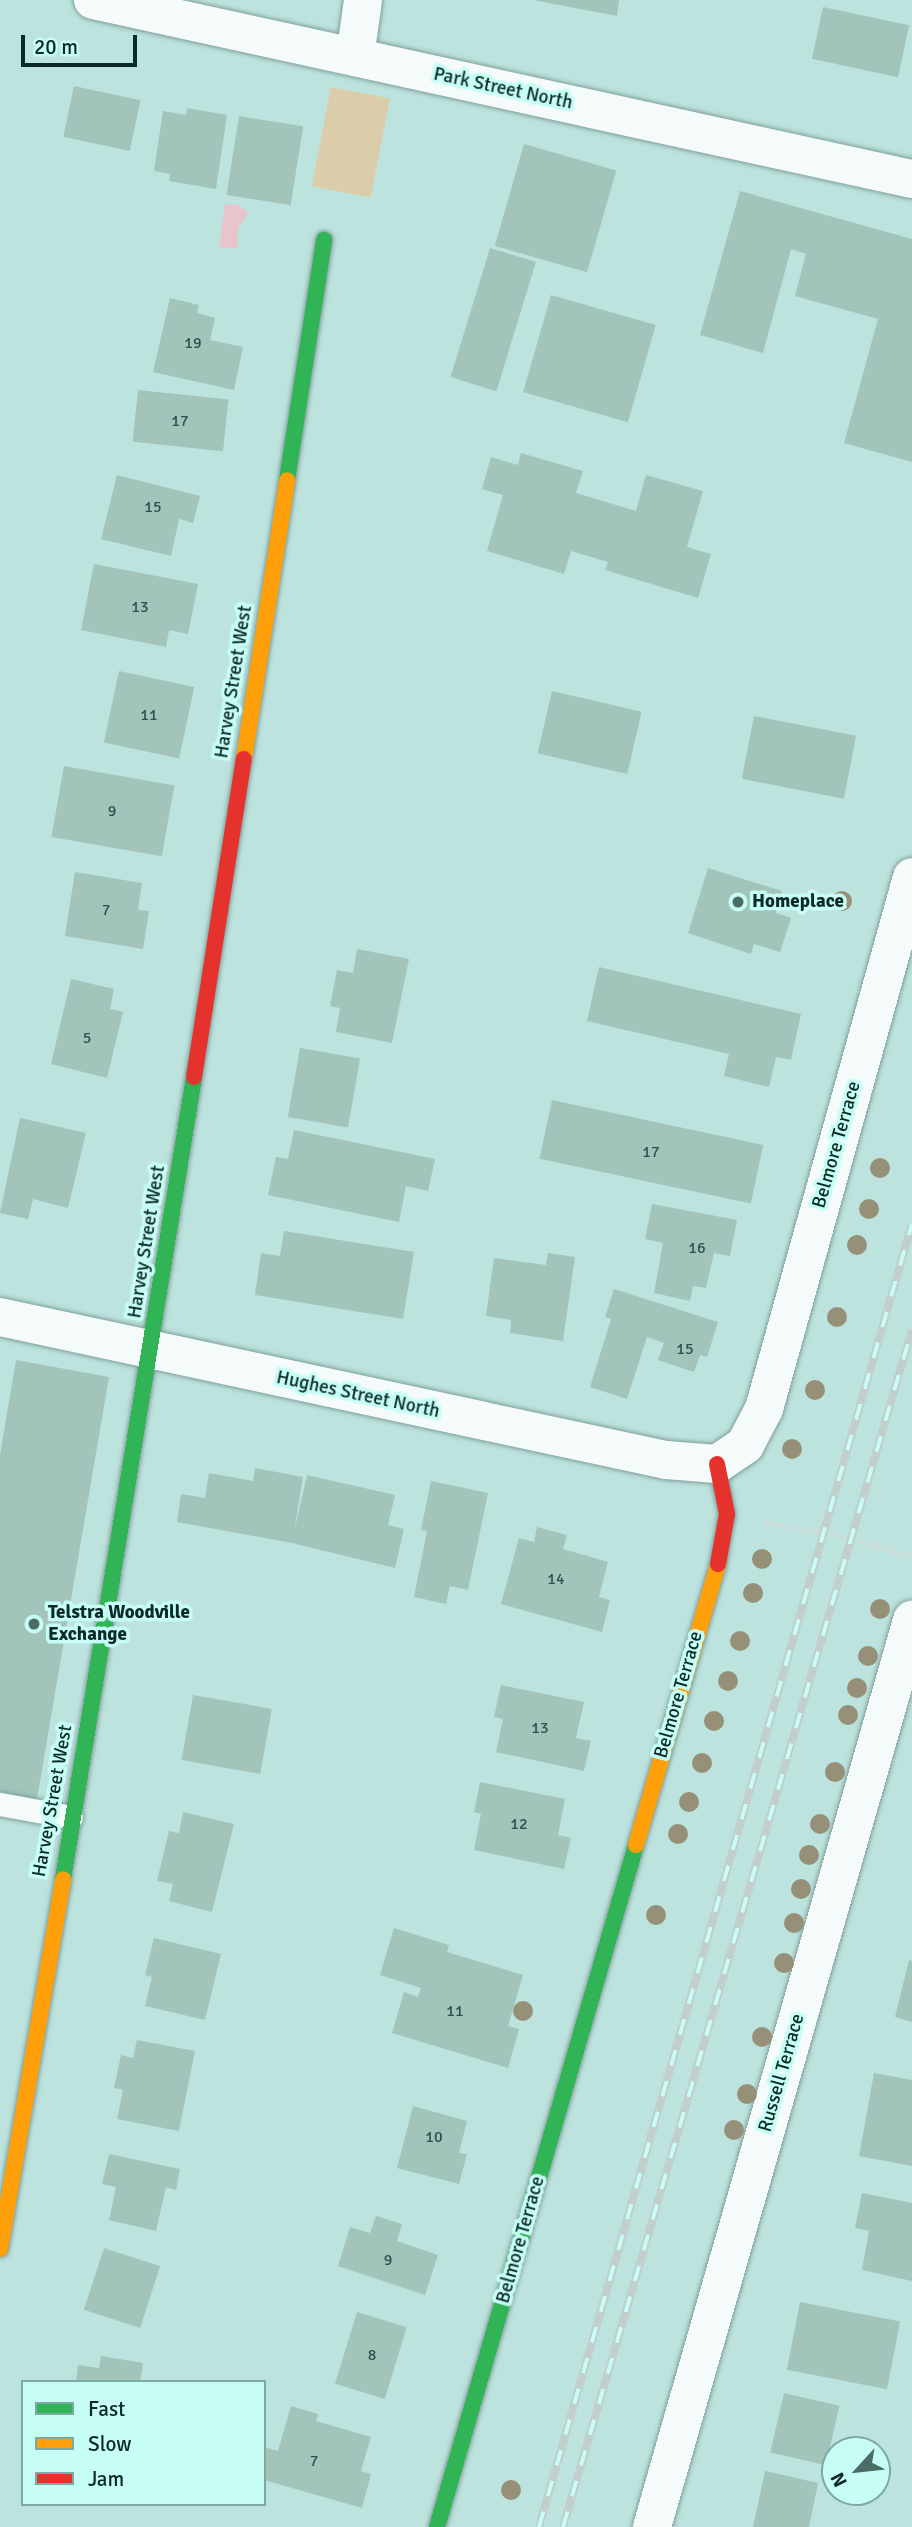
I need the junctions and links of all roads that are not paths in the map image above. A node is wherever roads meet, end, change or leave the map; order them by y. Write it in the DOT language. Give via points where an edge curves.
graph roads {
  1 [pos="93,0"];
  2 [pos="363,0"];
  3 [pos="355,57"];
  4 [pos="912,179"];
  5 [pos="324,240"];
  6 [pos="912,877"];
  7 [pos="0,1317"];
  8 [pos="152,1351"];
  9 [pos="717,1464"];
  10 [pos="912,1620"];
  11 [pos="0,1804"];
  12 [pos="71,1817"];
  13 [pos="0,2249"];
  14 [pos="437,2527"];
  15 [pos="652,2527"];
  1 -- 3 [label="street, Park Street North"];
  2 -- 3 [label="street"];
  3 -- 4 [label="street, Park Street North"];
  5 -- 8 [label="street, Harvey Street West"];
  6 -- 9 [label="street, Belmore Terrace" via="764,1409 745,1445"];
  7 -- 8 [label="street, Hughes Street North"];
  8 -- 9 [label="street, Hughes Street North" via="688,1465"];
  8 -- 12 [label="street, Harvey Street West"];
  9 -- 14 [label="street, Belmore Terrace" via="727,1514 719,1559"];
  10 -- 15 [label="street, Russell Terrace"];
  11 -- 12 [label="lane"];
  12 -- 13 [label="street, Harvey Street West"];
}
